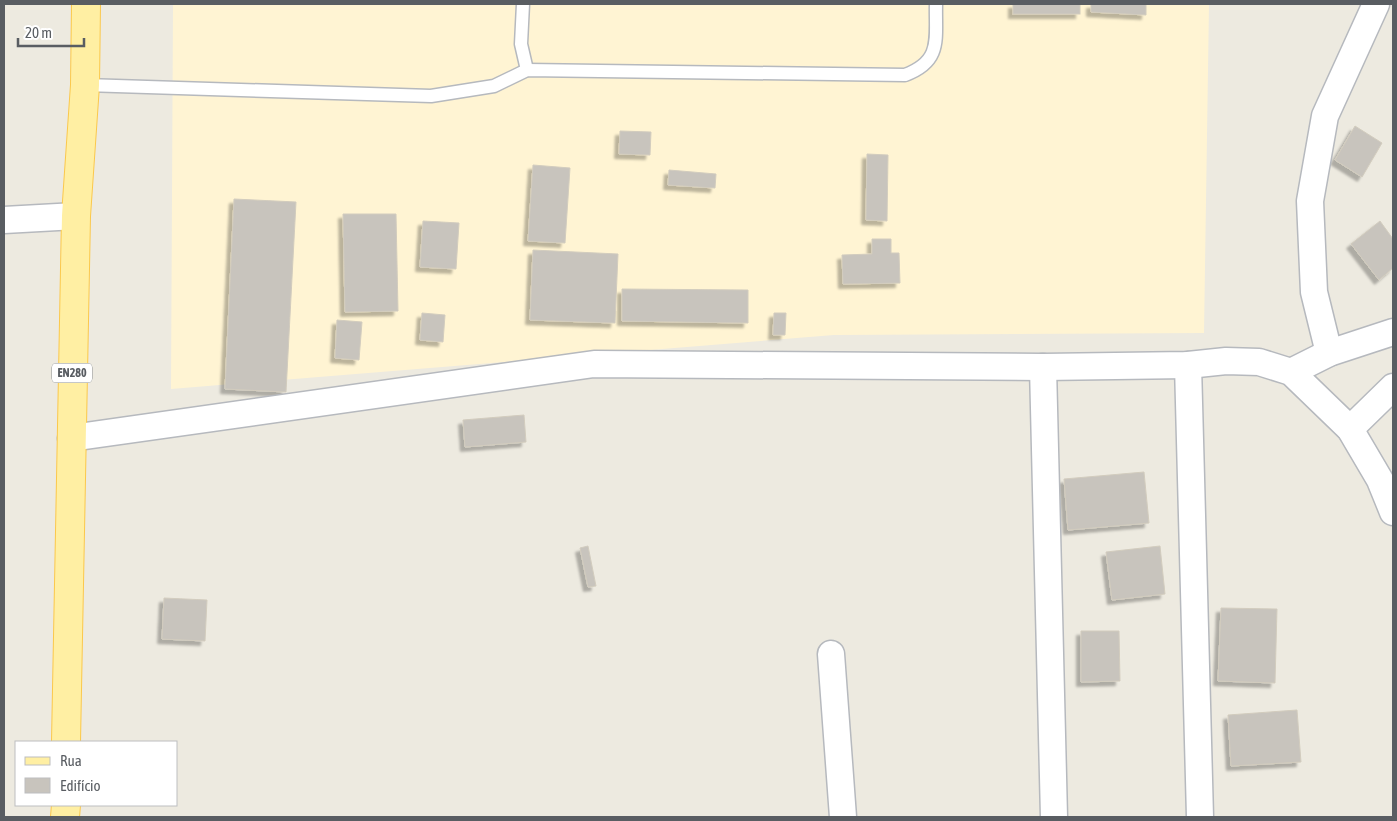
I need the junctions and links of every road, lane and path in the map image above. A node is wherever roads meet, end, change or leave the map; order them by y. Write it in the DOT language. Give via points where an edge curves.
graph roads {
  1 [pos="86,4"];
  2 [pos="523,4"];
  3 [pos="936,4"];
  4 [pos="1376,4"];
  5 [pos="526,70"];
  6 [pos="85,86"];
  7 [pos="76,216"];
  8 [pos="4,220"];
  9 [pos="1393,332"];
  10 [pos="1329,353"];
  11 [pos="1188,365"];
  12 [pos="1043,366"];
  13 [pos="1291,372"];
  14 [pos="1393,387"];
  15 [pos="1350,430"];
  16 [pos="71,438"];
  17 [pos="1393,512"];
  18 [pos="831,654"];
  19 [pos="66,741"];
  20 [pos="843,817"];
  21 [pos="1054,817"];
  22 [pos="1200,817"];
  1 -- 6 [label="main road, EN280"];
  2 -- 5 [label="lane" via="521,44"];
  3 -- 5 [label="lane" via="932,57 920,69 905,75"];
  4 -- 10 [label="street" via="1325,116 1310,201 1314,292"];
  5 -- 6 [label="lane" via="494,86 431,96"];
  6 -- 7 [label="main road, EN280"];
  7 -- 8 [label="street"];
  7 -- 16 [label="main road, EN280"];
  9 -- 10 [label="street"];
  10 -- 13 [label="street"];
  11 -- 12 [label="street"];
  11 -- 13 [label="street" via="1259,362"];
  11 -- 22 [label="street"];
  12 -- 16 [label="street" via="594,364"];
  12 -- 21 [label="street"];
  13 -- 15 [label="street"];
  14 -- 15 [label="street"];
  15 -- 17 [label="street" via="1380,480"];
  16 -- 19 [label="main road, EN280"];
  18 -- 20 [label="street"];
}
